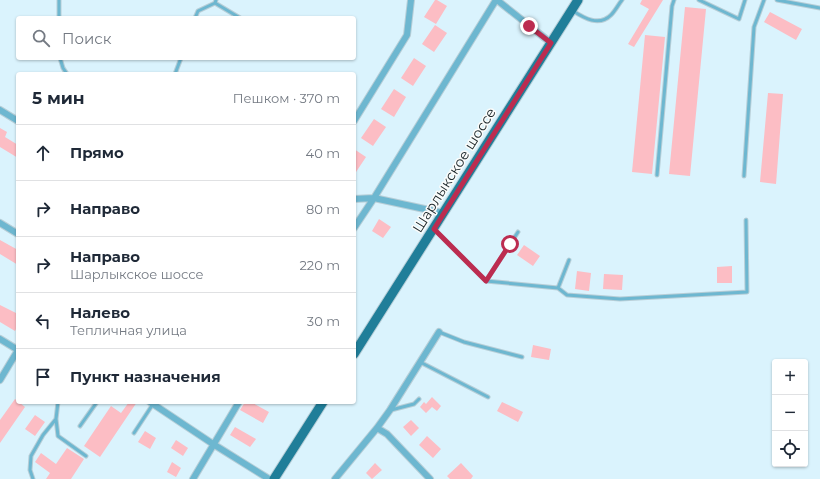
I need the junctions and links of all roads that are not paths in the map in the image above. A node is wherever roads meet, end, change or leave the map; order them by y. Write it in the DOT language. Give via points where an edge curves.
graph roads {
  1 [pos="59,0"];
  2 [pos="411,0"];
  3 [pos="496,0"];
  4 [pos="578,0"];
  5 [pos="622,0"];
  6 [pos="674,0"];
  7 [pos="699,0"];
  8 [pos="745,0"];
  9 [pos="764,0"];
  10 [pos="777,0"];
  11 [pos="215,2"];
  12 [pos="820,8"];
  13 [pos="572,10"];
  14 [pos="59,16"];
  15 [pos="196,16"];
  16 [pos="237,16"];
  17 [pos="551,43"];
  18 [pos="61,60"];
  19 [pos="180,60"];
  20 [pos="66,72"];
  21 [pos="176,72"];
  22 [pos="0,110"];
  23 [pos="356,118"];
  24 [pos="16,120"];
  25 [pos="657,175"];
  26 [pos="744,176"];
  27 [pos="374,198"];
  28 [pos="356,199"];
  29 [pos="443,213"];
  30 [pos="746,220"];
  31 [pos="0,223"];
  32 [pos="356,225"];
  33 [pos="434,229"];
  34 [pos="518,232"];
  35 [pos="16,233"];
  36 [pos="569,260"];
  37 [pos="486,281"];
  38 [pos="558,288"];
  39 [pos="439,332"];
  40 [pos="0,339"];
  41 [pos="16,349"];
  42 [pos="356,351"];
  43 [pos="16,353"];
  44 [pos="522,357"];
  45 [pos="420,362"];
  46 [pos="0,380"];
  47 [pos="488,397"];
  48 [pos="419,399"];
  49 [pos="57,404"];
  50 [pos="95,404"];
  51 [pos="151,404"];
  52 [pos="153,404"];
  53 [pos="238,404"];
  54 [pos="322,404"];
  55 [pos="390,410"];
  56 [pos="56,418"];
  57 [pos="80,426"];
  58 [pos="377,428"];
  59 [pos="134,433"];
  60 [pos="213,444"];
  61 [pos="86,456"];
  62 [pos="33,479"];
  63 [pos="193,479"];
  64 [pos="269,479"];
  65 [pos="274,479"];
  66 [pos="334,479"];
  67 [pos="430,479"];
  1 -- 14 [label="lane"];
  2 -- 23 [label="street" via="407,35"];
  3 -- 17 [label="street"];
  3 -- 27 [label="street"];
  4 -- 13 [label="main road, Шарлыкское шоссе"];
  5 -- 13 [label="lane" via="610,16 596,21 585,19"];
  6 -- 25 [label="lane"];
  7 -- 8 [label="lane" via="739,19"];
  9 -- 26 [label="lane" via="754,27"];
  10 -- 12 [label="lane"];
  11 -- 15 [label="lane" via="198,11"];
  11 -- 16 [label="lane"];
  13 -- 17 [label="main road, Шарлыкское шоссе"];
  17 -- 29 [label="main road, Шарлыкское шоссе"];
  18 -- 20 [label="lane"];
  19 -- 21 [label="lane"];
  22 -- 24 [label="street"];
  27 -- 28 [label="street"];
  27 -- 29 [label="street"];
  27 -- 32 [label="street"];
  29 -- 33 [label="main road, Шарлыкское шоссе"];
  30 -- 38 [label="lane" via="748,292 620,299 567,295"];
  31 -- 35 [label="street"];
  33 -- 37 [label="lane"];
  33 -- 42 [label="main road, Шарлыкское шоссе"];
  34 -- 37 [label="lane"];
  36 -- 38 [label="lane"];
  37 -- 38 [label="lane"];
  39 -- 44 [label="lane" via="464,342"];
  39 -- 45 [label="street"];
  40 -- 41 [label="street"];
  43 -- 46 [label="street"];
  45 -- 47 [label="lane"];
  45 -- 55 [label="street"];
  48 -- 55 [label="lane" via="414,404"];
  49 -- 56 [label="lane"];
  50 -- 57 [label="lane"];
  51 -- 59 [label="lane"];
  52 -- 60 [label="street"];
  53 -- 60 [label="street"];
  54 -- 65 [label="main road"];
  55 -- 58 [label="street"];
  56 -- 61 [label="lane" via="58,436"];
  56 -- 62 [label="lane" via="42,435 31,456 30,470"];
  58 -- 66 [label="street"];
  58 -- 67 [label="street" via="387,434"];
  60 -- 63 [label="street"];
  60 -- 64 [label="street"];
}
